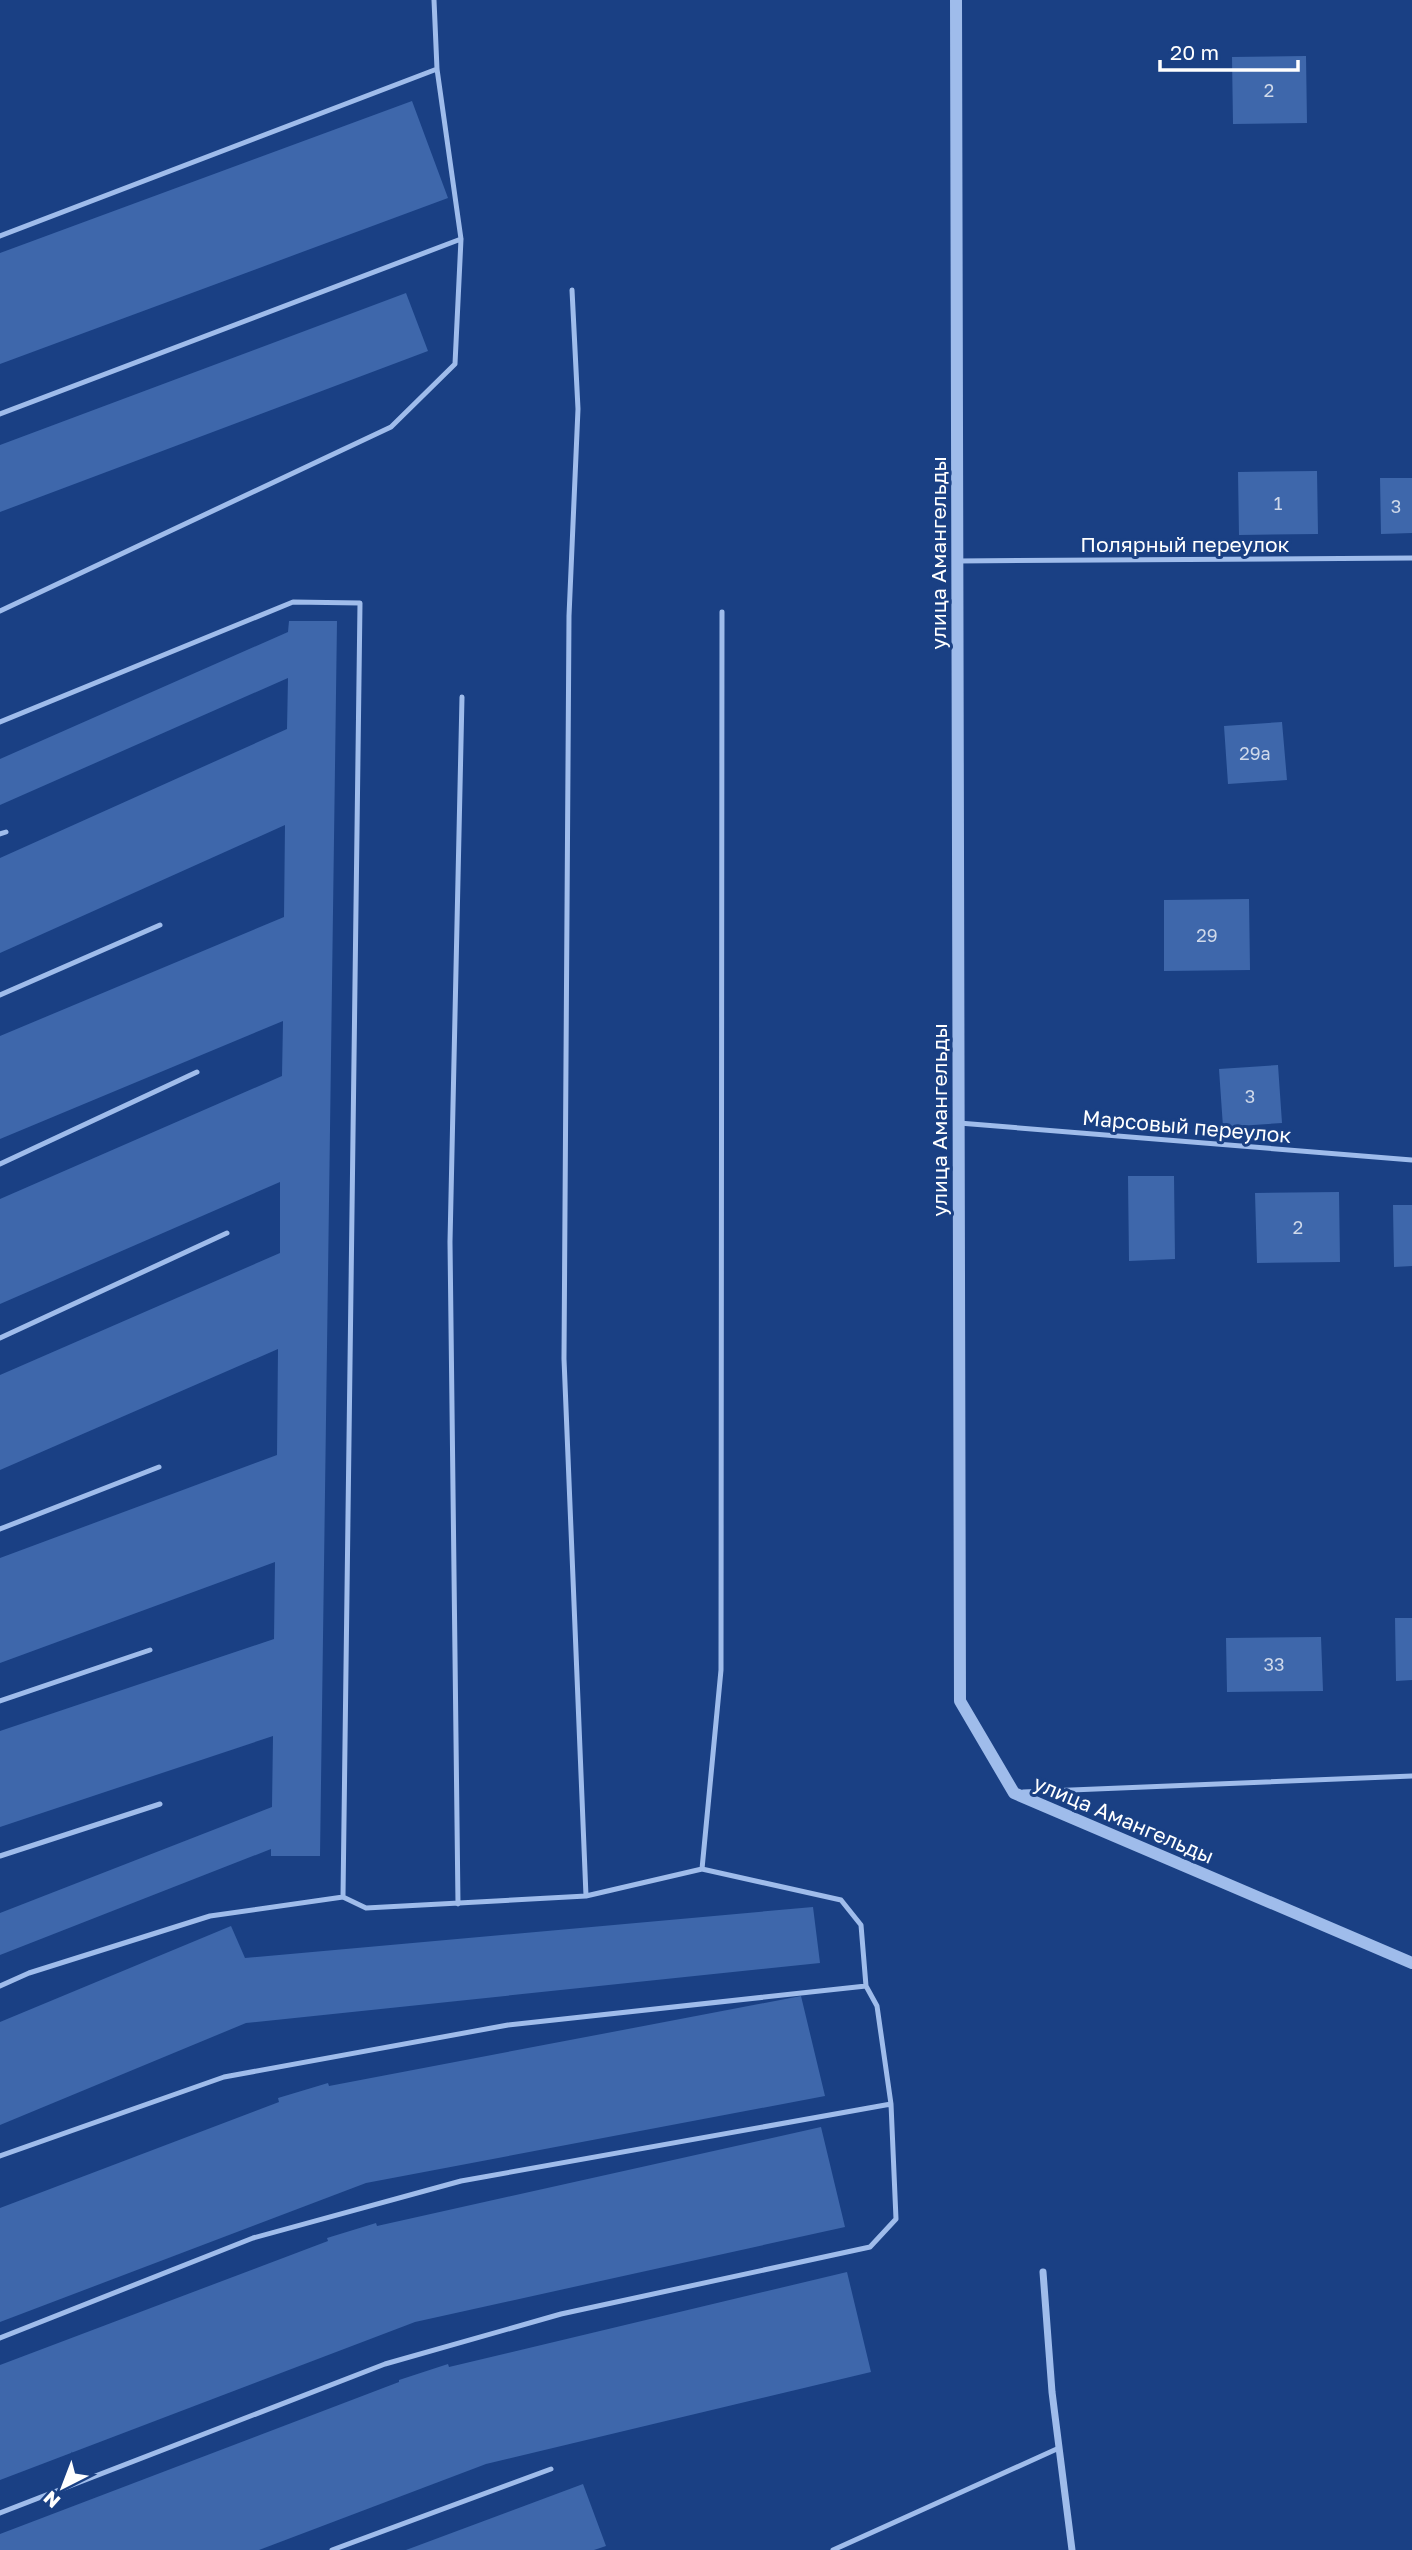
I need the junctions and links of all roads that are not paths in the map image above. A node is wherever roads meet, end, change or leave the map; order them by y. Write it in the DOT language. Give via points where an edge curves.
graph roads {
  1 [pos="434,0"];
  2 [pos="956,0"];
  3 [pos="437,69"];
  4 [pos="0,236"];
  5 [pos="461,239"];
  6 [pos="572,290"];
  7 [pos="0,414"];
  8 [pos="1412,558"];
  9 [pos="957,561"];
  10 [pos="0,611"];
  11 [pos="722,612"];
  12 [pos="462,696"];
  13 [pos="0,722"];
  14 [pos="160,925"];
  15 [pos="0,995"];
  16 [pos="197,1072"];
  17 [pos="959,1124"];
  18 [pos="1412,1160"];
  19 [pos="0,1164"];
  20 [pos="227,1233"];
  21 [pos="0,1338"];
  22 [pos="159,1467"];
  23 [pos="0,1529"];
  24 [pos="150,1650"];
  25 [pos="0,1701"];
  26 [pos="1412,1776"];
  27 [pos="1014,1793"];
  28 [pos="160,1804"];
  29 [pos="0,1856"];
  30 [pos="702,1869"];
  31 [pos="586,1896"];
  32 [pos="343,1897"];
  33 [pos="458,1904"];
  34 [pos="1412,1963"];
  35 [pos="0,1986"];
  36 [pos="866,1986"];
  37 [pos="891,2104"];
  38 [pos="0,2156"];
  39 [pos="1043,2272"];
  40 [pos="0,2338"];
  41 [pos="1059,2448"];
  42 [pos="551,2469"];
  43 [pos="0,2513"];
  44 [pos="332,2550"];
  45 [pos="834,2550"];
  46 [pos="1072,2550"];
  1 -- 3 [label="lane"];
  2 -- 9 [label="street, улица Амангельды"];
  3 -- 4 [label="lane"];
  3 -- 5 [label="lane"];
  5 -- 7 [label="lane"];
  5 -- 10 [label="lane" via="455,364 391,427"];
  6 -- 31 [label="lane" via="578,409 569,616 564,1359"];
  8 -- 9 [label="lane, Полярный переулок"];
  9 -- 17 [label="street, улица Амангельды"];
  11 -- 30 [label="lane" via="721,1671"];
  12 -- 33 [label="lane" via="450,1242"];
  13 -- 32 [label="lane" via="293,602 360,603"];
  14 -- 15 [label="lane"];
  16 -- 19 [label="lane"];
  17 -- 18 [label="lane, Марсовый переулок"];
  17 -- 27 [label="street, улица Амангельды" via="960,1701"];
  20 -- 21 [label="lane"];
  22 -- 23 [label="lane"];
  24 -- 25 [label="lane"];
  26 -- 27 [label="lane"];
  27 -- 34 [label="street, улица Амангельды"];
  28 -- 29 [label="lane"];
  30 -- 31 [label="lane"];
  30 -- 36 [label="lane" via="841,1900 861,1925"];
  31 -- 33 [label="lane"];
  32 -- 33 [label="lane" via="366,1908"];
  32 -- 35 [label="lane" via="210,1916"];
  36 -- 37 [label="lane" via="877,2006"];
  36 -- 38 [label="lane" via="509,2025 224,2077"];
  37 -- 40 [label="lane" via="461,2181 253,2238"];
  37 -- 43 [label="lane" via="896,2218 870,2248 561,2314 385,2364"];
  39 -- 41 [label="street"];
  41 -- 45 [label="lane"];
  41 -- 46 [label="street"];
  42 -- 44 [label="lane"];
}
